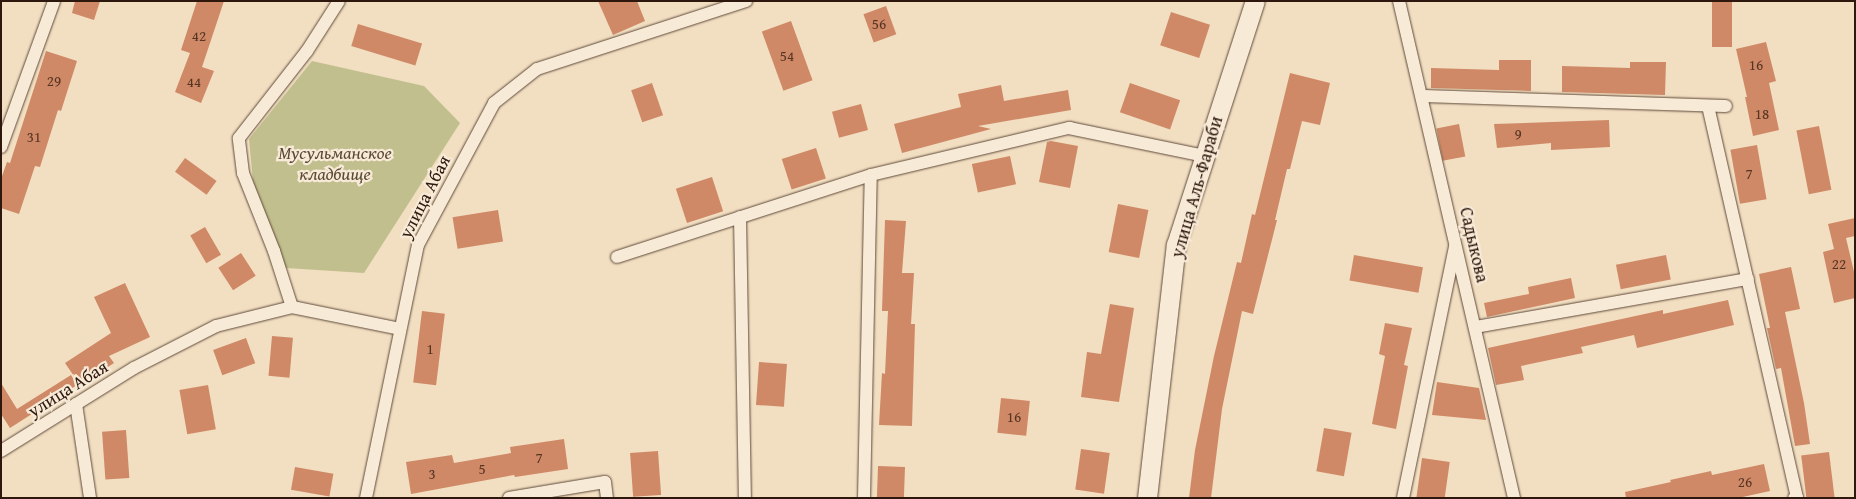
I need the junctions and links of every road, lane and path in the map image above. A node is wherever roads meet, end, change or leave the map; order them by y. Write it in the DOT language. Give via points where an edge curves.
graph roads {
  1 [pos="54,1"];
  2 [pos="339,1"];
  3 [pos="746,1"];
  4 [pos="1255,1"];
  5 [pos="1399,1"];
  6 [pos="1422,96"];
  7 [pos="1708,106"];
  8 [pos="1726,106"];
  9 [pos="1,147"];
  10 [pos="1204,156"];
  11 [pos="870,175"];
  12 [pos="740,217"];
  13 [pos="1455,242"];
  14 [pos="617,257"];
  15 [pos="1748,279"];
  16 [pos="292,307"];
  17 [pos="1475,327"];
  18 [pos="400,329"];
  19 [pos="76,404"];
  20 [pos="1,451"];
  21 [pos="90,498"];
  22 [pos="366,498"];
  23 [pos="509,498"];
  24 [pos="607,498"];
  25 [pos="744,498"];
  26 [pos="864,498"];
  27 [pos="1147,498"];
  28 [pos="1403,498"];
  29 [pos="1514,498"];
  30 [pos="1794,498"];
  1 -- 9 [label="street"];
  2 -- 16 [label="street" via="307,50 239,138 243,173"];
  3 -- 18 [label="street, улица Абая" via="537,69 494,104 418,245"];
  4 -- 10 [label="main road, улица Аль-Фараби"];
  5 -- 6 [label="street, Садыкова"];
  6 -- 7 [label="street"];
  6 -- 13 [label="street, Садыкова"];
  7 -- 8 [label="street"];
  7 -- 15 [label="street"];
  10 -- 11 [label="street" via="1069,128"];
  10 -- 27 [label="main road, улица Аль-Фараби" via="1176,245"];
  11 -- 12 [label="street"];
  11 -- 26 [label="street"];
  12 -- 14 [label="street"];
  12 -- 25 [label="street"];
  13 -- 17 [label="street, Садыкова"];
  13 -- 28 [label="street"];
  15 -- 17 [label="street"];
  15 -- 30 [label="street" via="1797,497"];
  16 -- 18 [label="street, улица Абая"];
  16 -- 19 [label="street, улица Абая" via="216,326 134,368"];
  17 -- 29 [label="street, Садыкова"];
  18 -- 22 [label="street"];
  19 -- 20 [label="street, улица Абая"];
  19 -- 21 [label="street"];
  23 -- 24 [label="street" via="605,482"];
}
